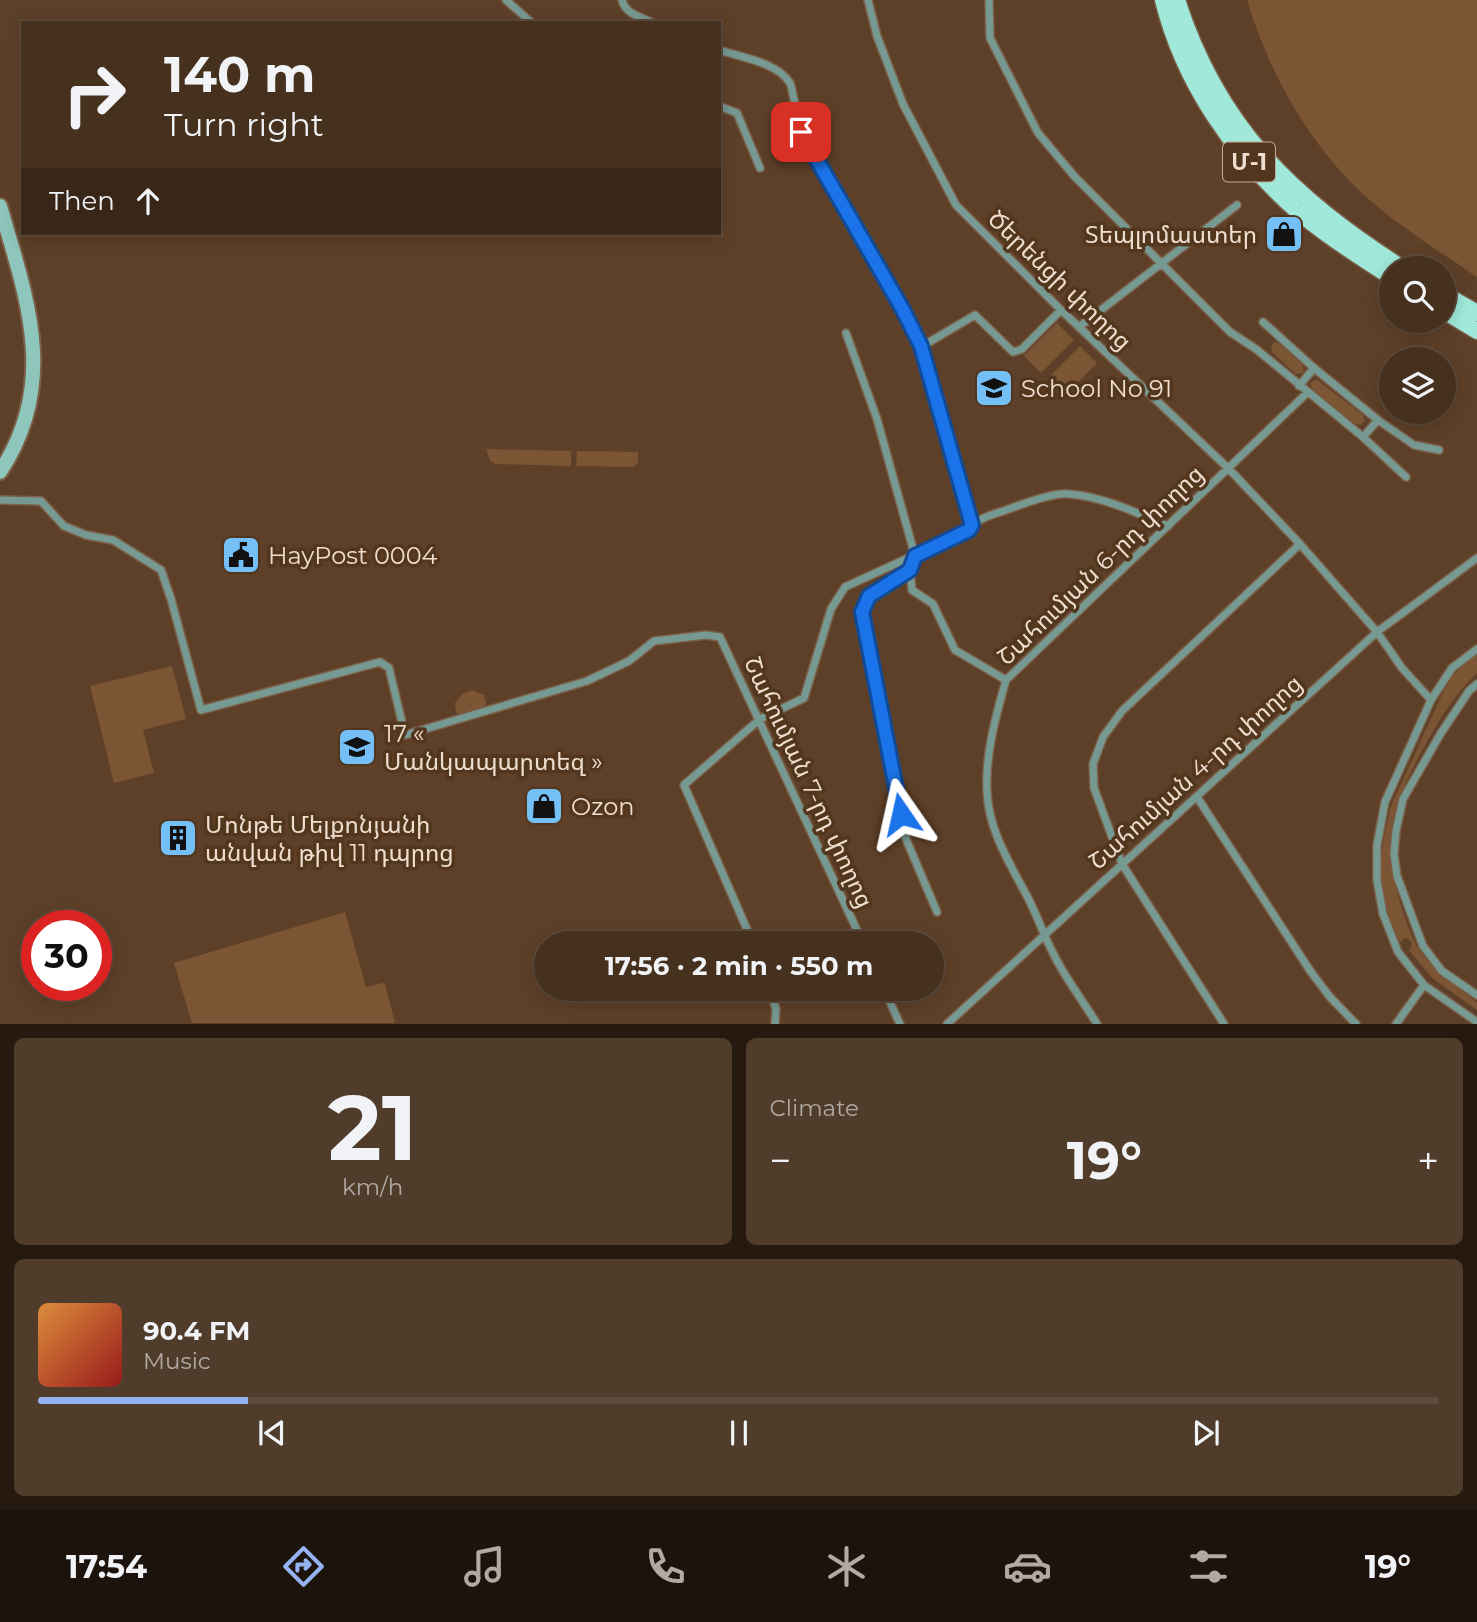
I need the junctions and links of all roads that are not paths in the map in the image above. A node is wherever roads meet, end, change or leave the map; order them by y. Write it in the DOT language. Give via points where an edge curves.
graph roads {
  1 [pos="506,0"];
  2 [pos="622,0"];
  3 [pos="869,0"];
  4 [pos="989,0"];
  5 [pos="1163,0"];
  6 [pos="1178,0"];
  7 [pos="530,21"];
  8 [pos="649,21"];
  9 [pos="721,51"];
  10 [pos="721,107"];
  11 [pos="760,167"];
  12 [pos="1237,205"];
  13 [pos="0,206"];
  14 [pos="0,226"];
  15 [pos="1385,256"];
  16 [pos="1163,262"];
  17 [pos="1379,269"];
  18 [pos="1456,301"];
  19 [pos="1061,310"];
  20 [pos="1477,313"];
  21 [pos="1456,318"];
  22 [pos="1263,322"];
  23 [pos="1079,327"];
  24 [pos="1477,331"];
  25 [pos="846,333"];
  26 [pos="921,346"];
  27 [pos="1314,368"];
  28 [pos="1299,387"];
  29 [pos="1307,393"];
  30 [pos="1378,420"];
  31 [pos="1363,437"];
  32 [pos="1439,450"];
  33 [pos="0,464"];
  34 [pos="1229,469"];
  35 [pos="0,472"];
  36 [pos="1406,477"];
  37 [pos="0,499"];
  38 [pos="972,525"];
  39 [pos="1168,526"];
  40 [pos="1300,544"];
  41 [pos="915,556"];
  42 [pos="1477,558"];
  43 [pos="910,570"];
  44 [pos="1377,632"];
  45 [pos="1477,649"];
  46 [pos="1006,680"];
  47 [pos="1477,684"];
  48 [pos="1431,700"];
  49 [pos="760,719"];
  50 [pos="1197,797"];
  51 [pos="1122,864"];
  52 [pos="937,912"];
  53 [pos="748,931"];
  54 [pos="857,931"];
  55 [pos="1045,935"];
  56 [pos="1424,985"];
  57 [pos="1477,995"];
  58 [pos="774,1001"];
  59 [pos="889,1001"];
  60 [pos="1477,1022"];
  61 [pos="775,1024"];
  62 [pos="900,1024"];
  63 [pos="947,1024"];
  64 [pos="1097,1024"];
  65 [pos="1224,1024"];
  66 [pos="1356,1024"];
  67 [pos="1396,1024"];
  1 -- 7 [label="street"];
  2 -- 8 [label="street" via="629,12"];
  3 -- 19 [label="street, Ծերենցի փողոց" via="877,36 903,104 956,205"];
  4 -- 16 [label="street" via="990,38 1038,133 1075,177"];
  5 -- 17 [label="main road, Մ-1" via="1180,53 1231,141 1297,211"];
  6 -- 15 [label="main road, Մ-1" via="1209,78 1251,141 1314,206"];
  9 -- 26 [label="street" via="775,69 791,84 801,132"];
  10 -- 11 [label="street" via="737,113"];
  12 -- 16 [label="street"];
  13 -- 35 [label="main road" via="34,352 28,409"];
  14 -- 33 [label="main road" via="29,352 24,409"];
  16 -- 23 [label="street"];
  16 -- 28 [label="street" via="1230,332"];
  18 -- 20 [label="main road"];
  19 -- 23 [label="street, Ծերենցի փողոց"];
  19 -- 26 [label="street" via="1022,349 1013,352 975,315"];
  21 -- 24 [label="main road"];
  22 -- 27 [label="street"];
  23 -- 34 [label="street, Ծերենցի փողոց"];
  25 -- 41 [label="street" via="877,419"];
  26 -- 38 [label="street"];
  27 -- 28 [label="street"];
  27 -- 30 [label="street"];
  28 -- 29 [label="street"];
  29 -- 31 [label="street"];
  29 -- 34 [label="street, Շահումյան 6-րդ փողոց"];
  30 -- 31 [label="street"];
  30 -- 32 [label="street" via="1414,444"];
  31 -- 36 [label="street"];
  34 -- 39 [label="street, Շահումյան 6-րդ փողոց"];
  34 -- 40 [label="street, Ծերենցի փողոց"];
  37 -- 49 [label="street, Շահումյան 7-րդ փողոց" via="41,501 64,526 113,540 161,570 201,710 380,662 388,668 405,735 587,681 629,662 654,641 706,635 720,637"];
  38 -- 39 [label="street" via="1028,502 1068,493 1116,505"];
  38 -- 41 [label="street"];
  39 -- 46 [label="street, Շահումյան 6-րդ փողոց"];
  40 -- 44 [label="street, Ծերենցի փողոց"];
  40 -- 51 [label="street" via="1122,711 1103,737 1093,764 1094,788"];
  41 -- 43 [label="street"];
  41 -- 49 [label="street" via="845,587 831,609 804,698"];
  42 -- 44 [label="street, Շահումյան 4-րդ փողոց"];
  43 -- 46 [label="street" via="912,590 933,604 955,650"];
  43 -- 52 [label="street" via="869,596 862,612 906,839"];
  44 -- 48 [label="street, Ծերենցի փողոց"];
  44 -- 50 [label="street, Շահումյան 4-րդ փողոց"];
  45 -- 48 [label="street" via="1452,668"];
  46 -- 55 [label="street, Շահումյան 6-րդ փողոց" via="995,719 986,792 1006,860"];
  47 -- 57 [label="street" via="1441,733 1404,799 1394,854 1397,876 1423,946 1442,971"];
  48 -- 56 [label="street" via="1385,802 1377,857 1383,914 1398,952"];
  49 -- 53 [label="street" via="684,785"];
  49 -- 54 [label="street, Շահումյան 7-րդ փողոց"];
  50 -- 51 [label="street, Շահումյան 4-րդ փողոց"];
  50 -- 66 [label="street" via="1311,972"];
  51 -- 55 [label="street, Շահումյան 4-րդ փողոց"];
  51 -- 65 [label="street"];
  55 -- 63 [label="street, Շահումյան 4-րդ փողոց"];
  55 -- 64 [label="street, Շահումյան 6-րդ փողոց"];
  56 -- 60 [label="street"];
  56 -- 67 [label="street"];
  58 -- 61 [label="street"];
  59 -- 62 [label="street"];
}
